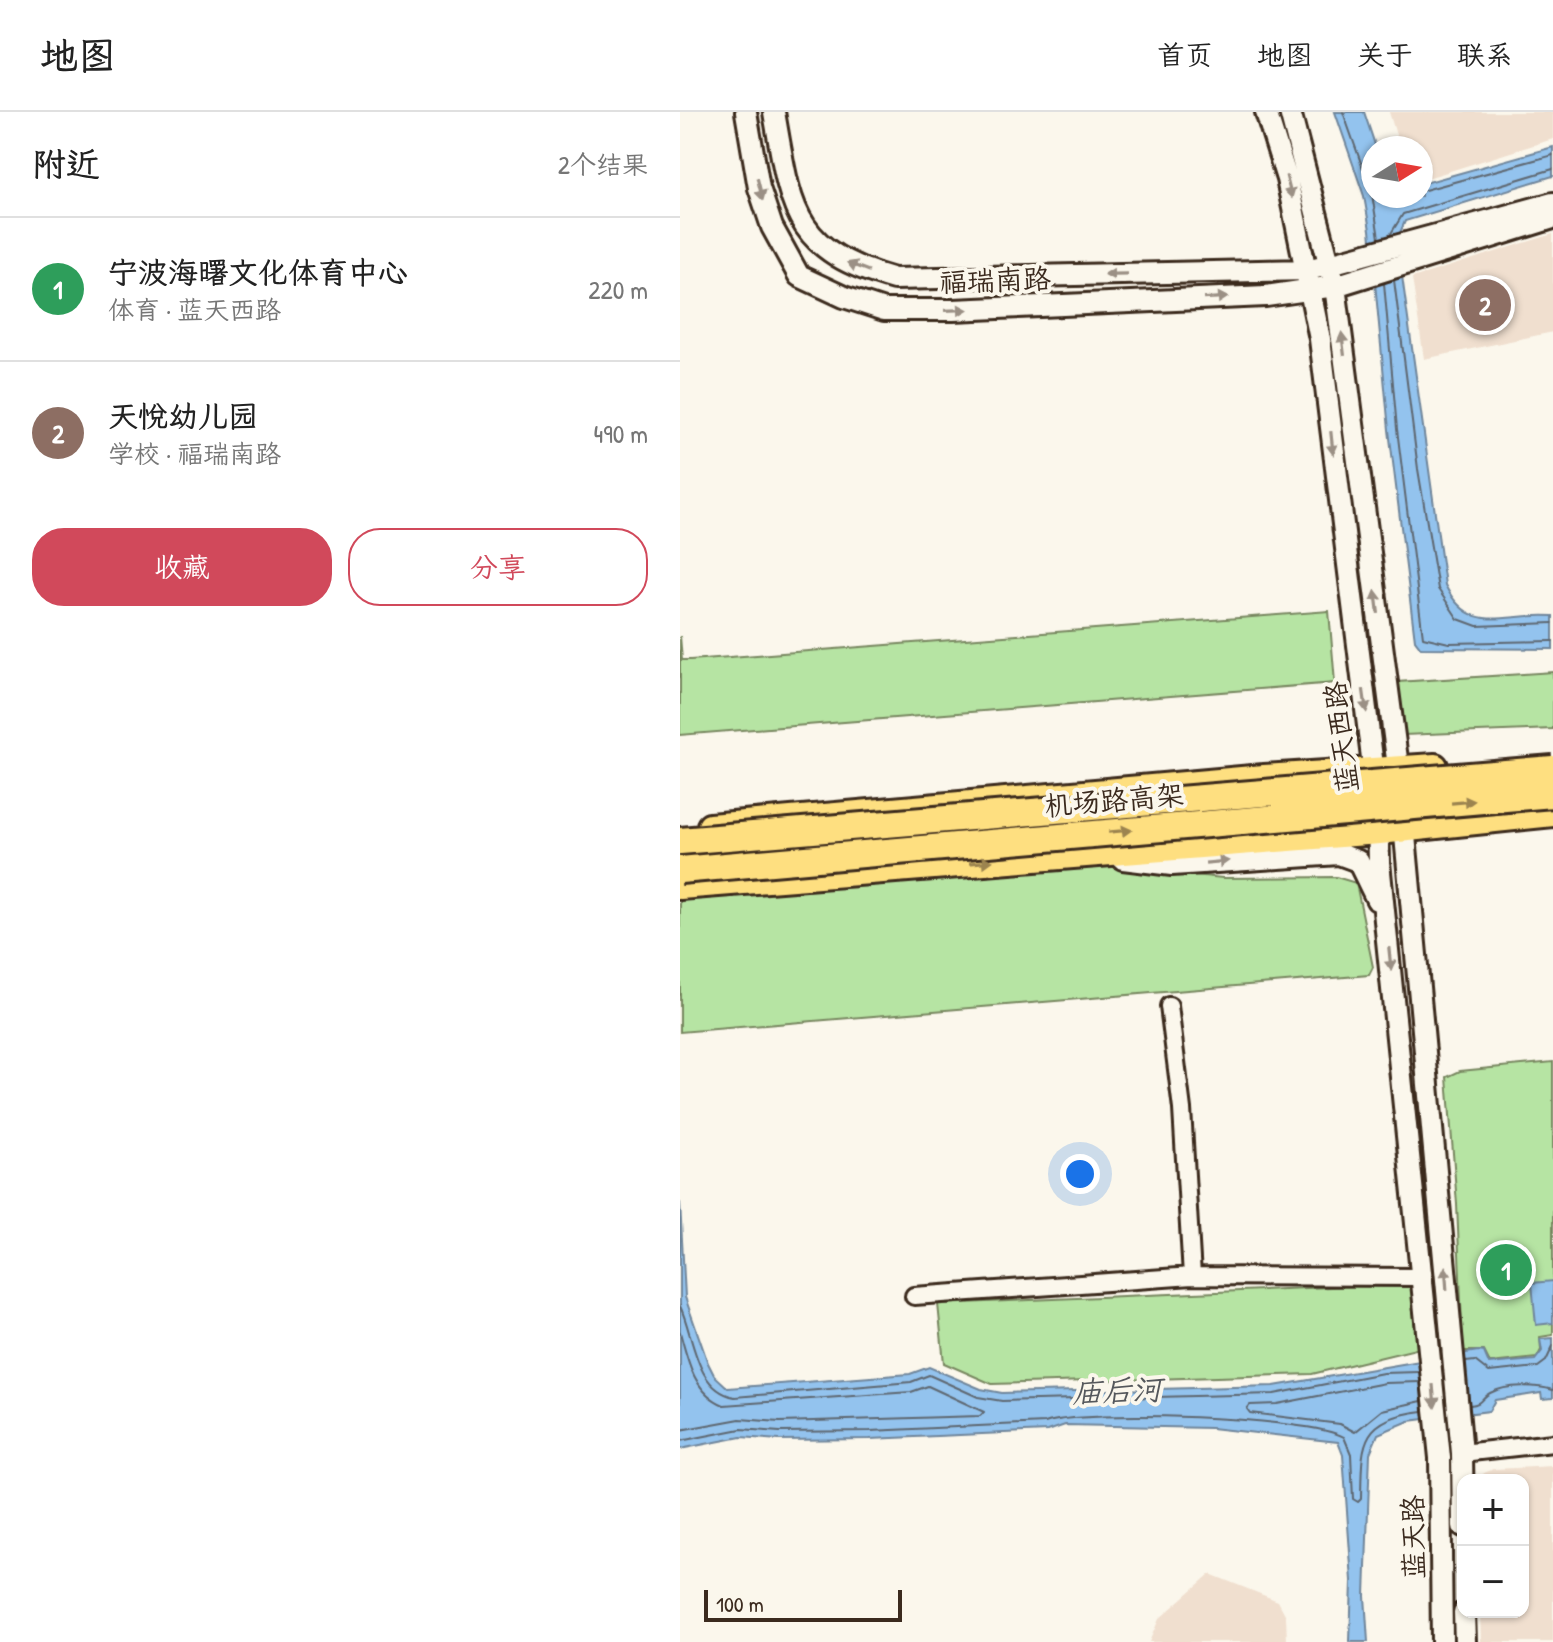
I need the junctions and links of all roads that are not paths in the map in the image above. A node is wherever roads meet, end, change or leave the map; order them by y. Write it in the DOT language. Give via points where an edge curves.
graph roads {
  1 [pos="746,112"];
  2 [pos="774,112"];
  3 [pos="1266,112"];
  4 [pos="1290,112"];
  5 [pos="1553,203"];
  6 [pos="1553,218"];
  7 [pos="1416,250"];
  8 [pos="1333,276"];
  9 [pos="1310,280"];
  10 [pos="1553,760"];
  11 [pos="1387,769"];
  12 [pos="1553,769"];
  13 [pos="1553,794"];
  14 [pos="1553,814"];
  15 [pos="680,829"];
  16 [pos="1405,830"];
  17 [pos="1379,832"];
  18 [pos="680,841"];
  19 [pos="1084,854"];
  20 [pos="680,870"];
  21 [pos="680,887"];
  22 [pos="1386,923"];
  23 [pos="1169,1006"];
  24 [pos="1192,1276"];
  25 [pos="1422,1277"];
  26 [pos="914,1296"];
  27 [pos="1441,1359"];
  28 [pos="1553,1443"];
  29 [pos="1462,1453"];
  30 [pos="1462,1474"];
  31 [pos="1464,1618"];
  32 [pos="1442,1642"];
  33 [pos="1465,1642"];
  1 -- 9 [label="street, 福瑞南路, one-way" via="759,188 772,227 799,276 884,310 1266,296"];
  9 -- 2 [label="street, 福瑞南路, one-way" via="894,279 854,268 824,250 804,227"];
  3 -- 9 [label="street, 蓝天西路, one-way"];
  4 -- 8 [label="street, 蓝天西路"];
  5 -- 7 [label="street"];
  6 -- 7 [label="street"];
  7 -- 8 [label="street, 福瑞南路"];
  8 -- 9 [label="street, 福瑞南路"];
  11 -- 8 [label="street, 蓝天西路, one-way"];
  9 -- 11 [label="street, 蓝天西路, one-way"];
  10 -- 11 [label="main road"];
  11 -- 15 [label="main road"];
  11 -- 16 [label="street, 蓝天西路"];
  11 -- 17 [label="street, 蓝天西路"];
  12 -- 18 [label="highway, 机场路高架, bridge"];
  20 -- 13 [label="highway, 机场路高架, one-way, bridge"];
  14 -- 16 [label="main road"];
  16 -- 17 [label="main road"];
  27 -- 16 [label="street, 蓝天西路, one-way" via="1442,1220"];
  17 -- 19 [label="main road"];
  17 -- 22 [label="street, 蓝天西路"];
  21 -- 19 [label="main road, one-way"];
  19 -- 22 [label="street, one-way" via="1172,865 1339,854 1358,861"];
  22 -- 25 [label="street, 蓝天西路, one-way"];
  23 -- 24 [label="street"];
  24 -- 25 [label="street"];
  24 -- 26 [label="street"];
  25 -- 27 [label="street, 蓝天西路"];
  27 -- 29 [label="street, 蓝天路"];
  27 -- 32 [label="street, 蓝天路, one-way" via="1437,1431"];
  28 -- 29 [label="street"];
  29 -- 30 [label="street, 蓝天路"];
  31 -- 33 [label="street"];
}
